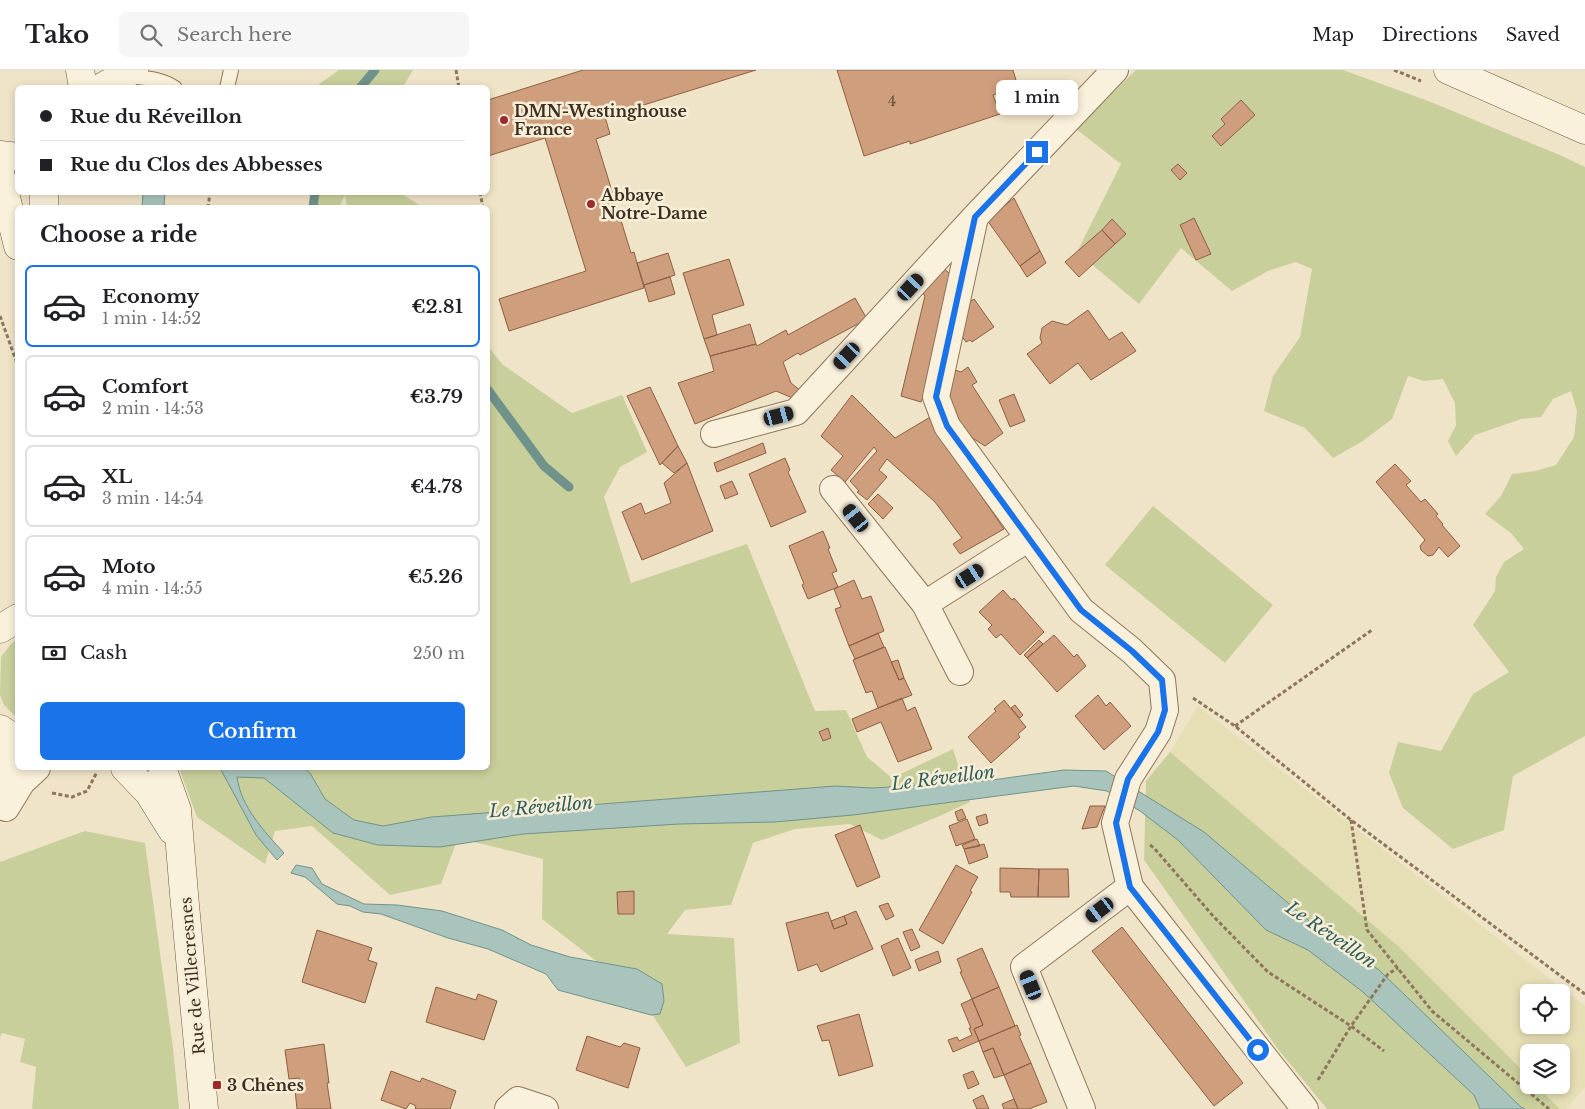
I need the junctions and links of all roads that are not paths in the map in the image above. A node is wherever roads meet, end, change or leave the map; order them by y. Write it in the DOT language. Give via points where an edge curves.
graph roads {
  1 [pos="80,70"];
  2 [pos="231,70"];
  3 [pos="1115,70"];
  4 [pos="1448,70"];
  5 [pos="151,79"];
  6 [pos="82,85"];
  7 [pos="117,85"];
  8 [pos="228,85"];
  9 [pos="1585,130"];
  10 [pos="0,155"];
  11 [pos="15,157"];
  12 [pos="0,173"];
  13 [pos="975,217"];
  14 [pos="15,234"];
  15 [pos="714,434"];
  16 [pos="833,489"];
  17 [pos="1029,538"];
  18 [pos="925,604"];
  19 [pos="15,620"];
  20 [pos="0,629"];
  21 [pos="960,672"];
  22 [pos="7,734"];
  23 [pos="35,770"];
  24 [pos="127,770"];
  25 [pos="163,770"];
  26 [pos="4,811"];
  27 [pos="181,843"];
  28 [pos="1130,887"];
  29 [pos="1304,1107"];
  30 [pos="204,1109"];
  31 [pos="508,1109"];
  32 [pos="545,1109"];
  33 [pos="1082,1109"];
  1 -- 6 [label="street"];
  2 -- 8 [label="lane"];
  3 -- 13 [label="street"];
  4 -- 9 [label="street"];
  5 -- 7 [label="street"];
  10 -- 11 [label="street"];
  12 -- 14 [label="street"];
  13 -- 15 [label="street" via="796,412"];
  13 -- 17 [label="street" via="936,397 947,426"];
  16 -- 18 [label="street"];
  17 -- 18 [label="street"];
  17 -- 28 [label="street" via="1081,610 1162,680 1165,710 1158,732 1128,779 1116,823"];
  18 -- 21 [label="street"];
  19 -- 20 [label="street"];
  22 -- 26 [label="street"];
  23 -- 26 [label="street" via="22,782"];
  24 -- 27 [label="street, Rue de Villecresnes" via="150,792"];
  25 -- 27 [label="street, Rue de Villecresnes" via="178,810"];
  27 -- 30 [label="street, Rue de Villecresnes"];
  28 -- 29 [label="street"];
  28 -- 33 [label="street" via="1024,967"];
  31 -- 32 [label="street" via="518,1100"];
}
